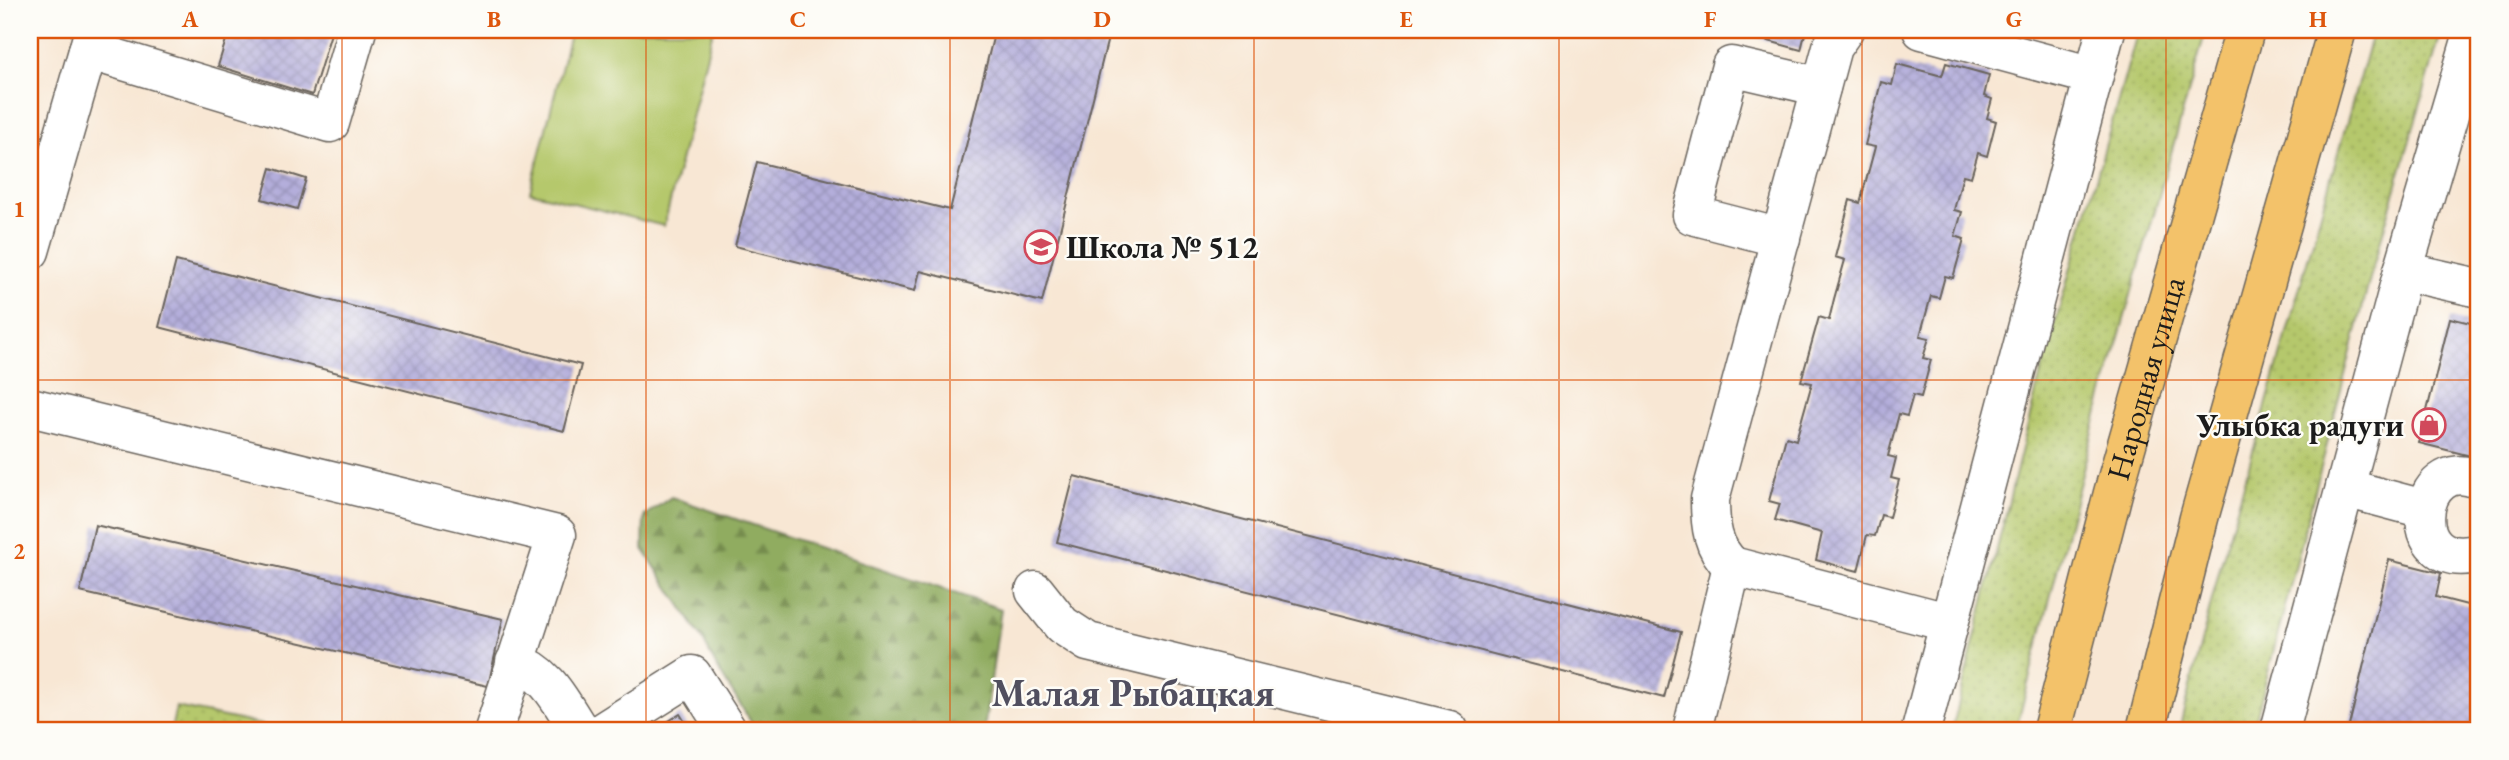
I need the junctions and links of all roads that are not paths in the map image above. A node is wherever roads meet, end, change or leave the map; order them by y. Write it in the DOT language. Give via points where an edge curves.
graph roads {
  1 [pos="357,30"];
  2 [pos="1844,30"];
  3 [pos="1922,30"];
  4 [pos="2106,30"];
  5 [pos="2245,30"];
  6 [pos="2337,30"];
  7 [pos="2474,30"];
  8 [pos="91,40"];
  9 [pos="2093,76"];
  10 [pos="1821,87"];
  11 [pos="1781,238"];
  12 [pos="30,251"];
  13 [pos="2403,271"];
  14 [pos="2479,288"];
  15 [pos="30,407"];
  16 [pos="2479,480"];
  17 [pos="2345,488"];
  18 [pos="2424,509"];
  19 [pos="2479,553"];
  20 [pos="1732,566"];
  21 [pos="1035,591"];
  22 [pos="1947,622"];
  23 [pos="515,662"];
  24 [pos="494,730"];
  25 [pos="579,730"];
  26 [pos="605,730"];
  27 [pos="727,730"];
  28 [pos="1448,730"];
  29 [pos="1692,730"];
  30 [pos="1920,730"];
  31 [pos="2052,730"];
  32 [pos="2146,730"];
  33 [pos="2280,730"];
  1 -- 8 [label="street" via="330,123"];
  2 -- 10 [label="street" via="1832,47"];
  3 -- 9 [label="street"];
  4 -- 9 [label="street"];
  5 -- 31 [label="main road, Народная улица" via="2113,493"];
  6 -- 32 [label="main road" via="2199,518"];
  7 -- 13 [label="street"];
  8 -- 12 [label="street"];
  9 -- 22 [label="street"];
  10 -- 11 [label="street"];
  10 -- 11 [label="street" via="1731,66 1692,215"];
  11 -- 20 [label="street" via="1710,499 1710,524 1719,553"];
  13 -- 14 [label="street"];
  13 -- 17 [label="street"];
  15 -- 23 [label="street" via="557,535"];
  16 -- 18 [label="street" via="2450,478 2432,490"];
  17 -- 18 [label="street"];
  17 -- 33 [label="street"];
  18 -- 19 [label="street" via="2425,530 2438,548 2457,556"];
  20 -- 22 [label="street"];
  20 -- 29 [label="street"];
  21 -- 28 [label="street" via="1062,625 1088,642"];
  22 -- 30 [label="street"];
  23 -- 24 [label="street"];
  23 -- 25 [label="street" via="544,677"];
  26 -- 27 [label="street" via="692,675"];
}
